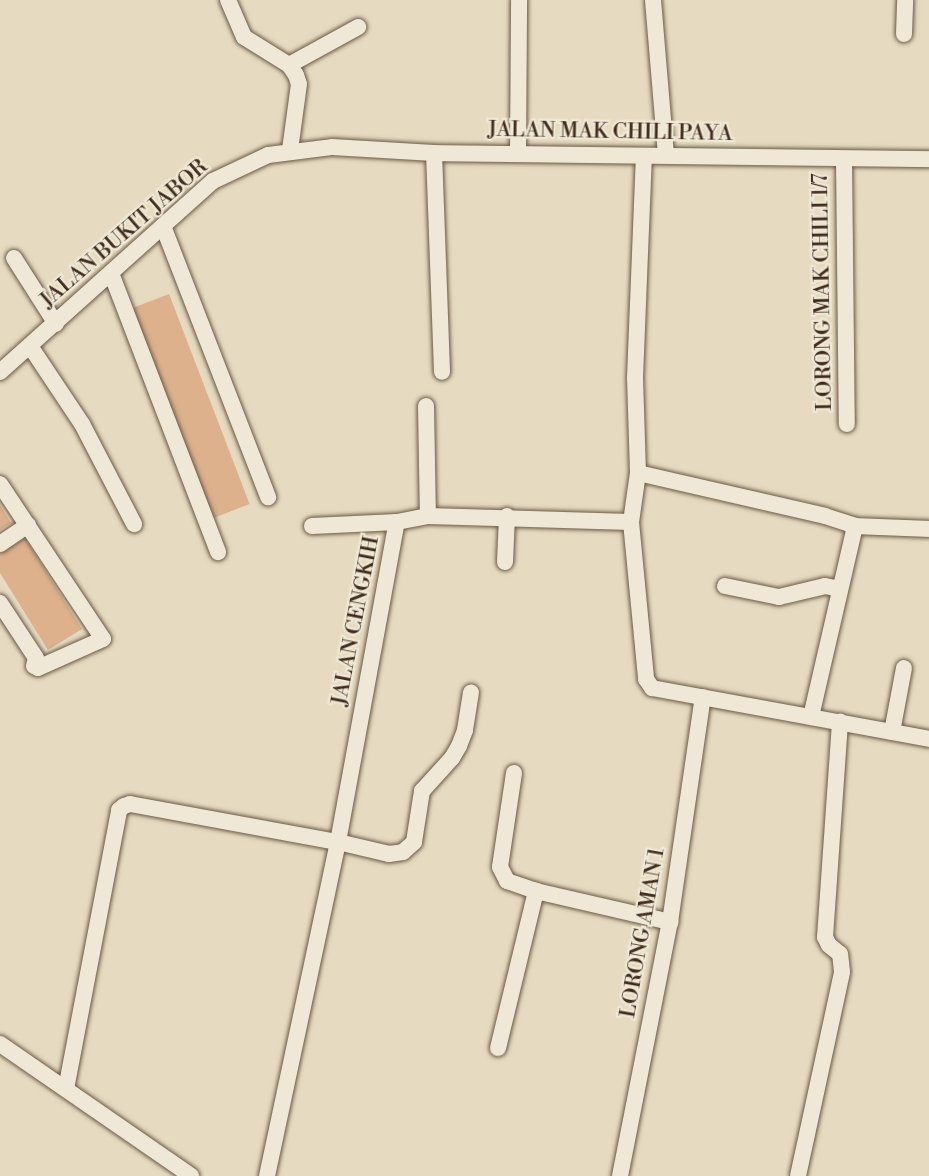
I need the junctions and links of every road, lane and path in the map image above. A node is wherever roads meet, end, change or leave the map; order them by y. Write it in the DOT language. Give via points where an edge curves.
graph roads {
  1 [pos="228,0"];
  2 [pos="519,0"];
  3 [pos="653,0"];
  4 [pos="905,0"];
  5 [pos="358,27"];
  6 [pos="904,34"];
  7 [pos="289,65"];
  8 [pos="290,150"];
  9 [pos="434,153"];
  10 [pos="518,154"];
  11 [pos="666,154"];
  12 [pos="644,156"];
  13 [pos="844,159"];
  14 [pos="929,159"];
  15 [pos="163,226"];
  16 [pos="14,258"];
  17 [pos="111,273"];
  18 [pos="56,324"];
  19 [pos="30,346"];
  20 [pos="0,372"];
  21 [pos="442,372"];
  22 [pos="426,406"];
  23 [pos="847,424"];
  24 [pos="638,473"];
  25 [pos="0,484"];
  26 [pos="268,497"];
  27 [pos="428,516"];
  28 [pos="507,516"];
  29 [pos="397,522"];
  30 [pos="631,522"];
  31 [pos="134,524"];
  32 [pos="28,525"];
  33 [pos="312,526"];
  34 [pos="855,526"];
  35 [pos="929,529"];
  36 [pos="0,544"];
  37 [pos="218,552"];
  38 [pos="505,561"];
  39 [pos="725,586"];
  40 [pos="840,589"];
  41 [pos="0,603"];
  42 [pos="904,668"];
  43 [pos="471,692"];
  44 [pos="703,697"];
  45 [pos="811,717"];
  46 [pos="840,722"];
  47 [pos="892,732"];
  48 [pos="929,739"];
  49 [pos="514,773"];
  50 [pos="338,842"];
  51 [pos="536,891"];
  52 [pos="670,922"];
  53 [pos="0,1044"];
  54 [pos="498,1048"];
  55 [pos="66,1089"];
  56 [pos="191,1176"];
  57 [pos="267,1176"];
  58 [pos="620,1176"];
  59 [pos="798,1176"];
  1 -- 7 [label="street" via="244,37"];
  2 -- 10 [label="street"];
  3 -- 11 [label="street"];
  4 -- 6 [label="street"];
  5 -- 7 [label="street"];
  7 -- 8 [label="street" via="299,84"];
  8 -- 9 [label="street, JALAN MAK CHILI PAYA" via="332,147"];
  8 -- 15 [label="street, JALAN BUKIT JABOR" via="268,155 213,181"];
  9 -- 10 [label="street, JALAN MAK CHILI PAYA"];
  9 -- 21 [label="street"];
  10 -- 12 [label="street, JALAN MAK CHILI PAYA"];
  11 -- 12 [label="street, JALAN MAK CHILI PAYA"];
  11 -- 13 [label="street, JALAN MAK CHILI PAYA"];
  12 -- 24 [label="street" via="635,378"];
  13 -- 14 [label="street, JALAN MAK CHILI PAYA"];
  13 -- 23 [label="street, LORONG MAK CHILI 1/7"];
  15 -- 17 [label="street, JALAN BUKIT JABOR"];
  15 -- 26 [label="street"];
  16 -- 18 [label="street"];
  17 -- 18 [label="street, JALAN BUKIT JABOR"];
  17 -- 37 [label="street"];
  18 -- 19 [label="street, JALAN BUKIT JABOR"];
  19 -- 20 [label="street, JALAN BUKIT JABOR"];
  19 -- 31 [label="street" via="82,424"];
  22 -- 27 [label="street"];
  24 -- 30 [label="street"];
  24 -- 34 [label="street"];
  25 -- 32 [label="street"];
  27 -- 28 [label="street, JALAN CENGKIH"];
  27 -- 29 [label="street, JALAN CENGKIH"];
  28 -- 30 [label="street, JALAN CENGKIH"];
  28 -- 38 [label="street"];
  29 -- 33 [label="street"];
  29 -- 50 [label="street, JALAN CENGKIH"];
  30 -- 44 [label="street" via="646,679 652,688"];
  32 -- 36 [label="street"];
  32 -- 41 [label="street" via="103,639 40,668 33,666 36,658"];
  34 -- 35 [label="street"];
  34 -- 40 [label="street"];
  39 -- 40 [label="street" via="779,597 825,586"];
  40 -- 45 [label="street"];
  42 -- 47 [label="street"];
  43 -- 50 [label="street" via="459,746 427,783 419,799 410,848 389,854"];
  44 -- 45 [label="street"];
  44 -- 52 [label="street, LORONG AMAN 1"];
  45 -- 46 [label="street"];
  46 -- 47 [label="street"];
  46 -- 59 [label="street" via="825,937 840,954 842,972"];
  47 -- 48 [label="street"];
  49 -- 51 [label="street" via="500,867 512,884"];
  50 -- 55 [label="street" via="130,804 119,810"];
  50 -- 57 [label="street, JALAN CENGKIH"];
  51 -- 52 [label="street"];
  51 -- 54 [label="street"];
  52 -- 58 [label="street, LORONG AMAN 1"];
  53 -- 55 [label="street"];
  55 -- 56 [label="street"];
}
